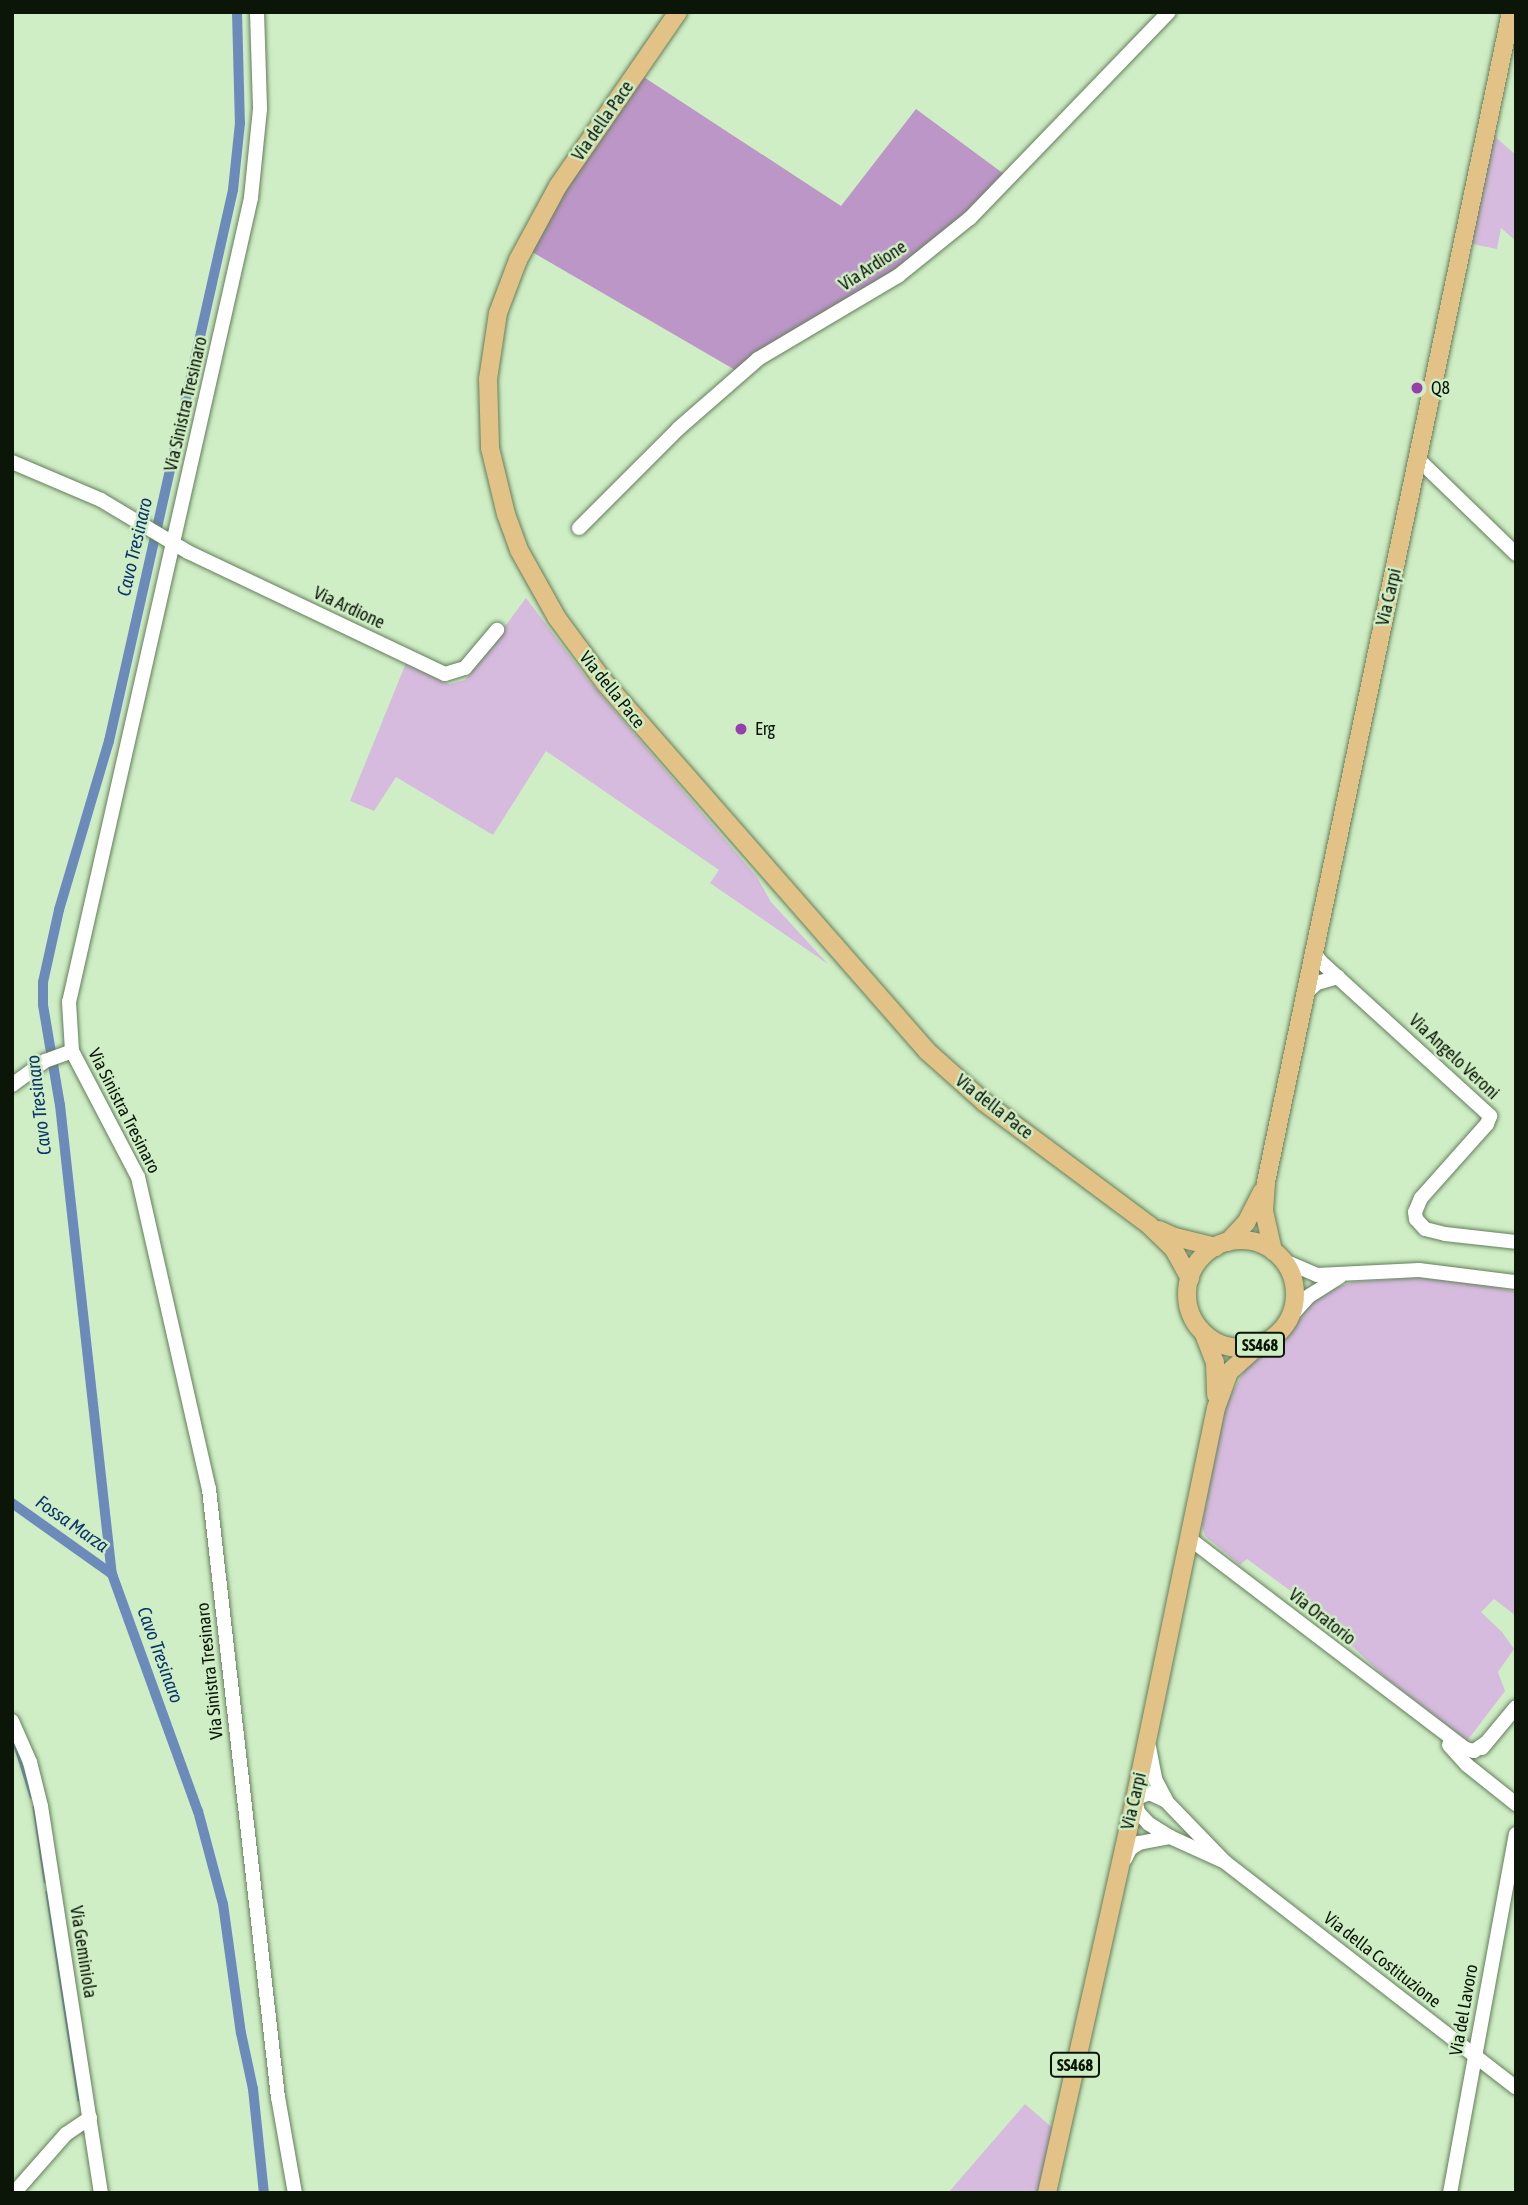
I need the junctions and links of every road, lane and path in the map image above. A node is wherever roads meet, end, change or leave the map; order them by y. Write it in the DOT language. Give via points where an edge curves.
graph roads {
  1 [pos="257,12"];
  2 [pos="678,12"];
  3 [pos="1169,12"];
  4 [pos="1511,12"];
  5 [pos="1516,30"];
  6 [pos="1504,47"];
  7 [pos="1419,460"];
  8 [pos="12,462"];
  9 [pos="579,528"];
  10 [pos="172,541"];
  11 [pos="1516,554"];
  12 [pos="497,630"];
  13 [pos="1313,951"];
  14 [pos="1338,977"];
  15 [pos="1304,995"];
  16 [pos="58,1056"];
  17 [pos="12,1084"];
  18 [pos="1266,1182"];
  19 [pos="1149,1225"];
  20 [pos="1516,1242"];
  21 [pos="1222,1244"];
  22 [pos="1278,1256"];
  23 [pos="1346,1274"];
  24 [pos="1190,1279"];
  25 [pos="1516,1282"];
  26 [pos="1290,1317"];
  27 [pos="1204,1334"];
  28 [pos="1258,1346"];
  29 [pos="1216,1408"];
  30 [pos="1190,1539"];
  31 [pos="1516,1707"];
  32 [pos="12,1721"];
  33 [pos="1432,1725"];
  34 [pos="1148,1735"];
  35 [pos="1486,1743"];
  36 [pos="1467,1765"];
  37 [pos="1135,1799"];
  38 [pos="1167,1801"];
  39 [pos="1516,1804"];
  40 [pos="1516,1834"];
  41 [pos="1170,1837"];
  42 [pos="1225,1862"];
  43 [pos="1116,1881"];
  44 [pos="1475,2057"];
  45 [pos="1516,2088"];
  46 [pos="90,2118"];
  47 [pos="14,2193"];
  48 [pos="101,2193"];
  49 [pos="295,2193"];
  50 [pos="1047,2193"];
  51 [pos="1450,2193"];
  1 -- 10 [label="street, Via Sinistra Tresinaro" via="260,109 251,198"];
  2 -- 19 [label="main road, Via della Pace" via="558,186 517,260 498,313 488,379 490,448 519,550 557,618 605,683 927,1051 984,1101"];
  3 -- 9 [label="street, Via Ardione" via="970,218 898,276 758,359 679,428"];
  4 -- 6 [label="main road, Via Carpi"];
  5 -- 6 [label="street"];
  6 -- 7 [label="main road, Via Carpi"];
  7 -- 11 [label="street"];
  7 -- 13 [label="main road, Via Carpi"];
  8 -- 10 [label="street, Via Ardione" via="101,500"];
  10 -- 12 [label="street, Via Ardione" via="445,674 465,668"];
  10 -- 16 [label="street, Via Sinistra Tresinaro"];
  13 -- 14 [label="street, Via Angelo Veroni"];
  13 -- 15 [label="main road, Via Carpi"];
  14 -- 15 [label="street" via="1317,983"];
  14 -- 20 [label="street, Via Angelo Veroni" via="1490,1116 1422,1198 1416,1219 1425,1229 1445,1234"];
  15 -- 18 [label="main road, Via Carpi"];
  16 -- 17 [label="street"];
  16 -- 49 [label="street, Via Sinistra Tresinaro" via="138,1177 209,1489 278,2097"];
  18 -- 21 [label="main road, Via Carpi" via="1247,1223"];
  18 -- 22 [label="main road, Via Carpi" via="1264,1211"];
  19 -- 21 [label="main road, Via della Pace" via="1175,1237"];
  19 -- 24 [label="main road, Via della Pace / SS468" via="1172,1248"];
  21 -- 22 [label="main road" via="1251,1242"];
  21 -- 24 [label="main road, Via Carpi" via="1200,1260"];
  22 -- 23 [label="street" via="1317,1275"];
  22 -- 26 [label="main road, Via Carpi / SS468" via="1289,1270 1294,1293"];
  23 -- 25 [label="street" via="1440,1271"];
  23 -- 26 [label="street" via="1308,1296"];
  24 -- 27 [label="main road, Via Carpi / SS468" via="1189,1308"];
  26 -- 28 [label="main road, Via Carpi / SS468" via="1271,1339"];
  27 -- 28 [label="main road, SS468" via="1229,1347"];
  27 -- 29 [label="main road, Via Carpi / SS468" via="1214,1362"];
  28 -- 29 [label="main road, Via Carpi / SS468" via="1229,1372"];
  29 -- 30 [label="main road, Via Carpi / SS468"];
  30 -- 33 [label="street, Via Oratorio"];
  30 -- 34 [label="main road, Via Carpi / SS468"];
  31 -- 35 [label="street"];
  32 -- 46 [label="street, Via Geminiola" via="30,1762 41,1806"];
  33 -- 35 [label="street, Via Oratorio" via="1466,1749 1474,1751"];
  33 -- 36 [label="street, Via Oratorio"];
  34 -- 37 [label="main road, Via Carpi / SS468"];
  34 -- 38 [label="street, Via della Costituzione" via="1155,1779"];
  35 -- 36 [label="street"];
  36 -- 39 [label="street, Via Oratorio"];
  37 -- 38 [label="street" via="1149,1793"];
  37 -- 41 [label="street, Via della Costituzione" via="1142,1818"];
  37 -- 43 [label="main road, Via Carpi / SS468"];
  38 -- 42 [label="street, Via della Costituzione"];
  40 -- 44 [label="street, Via del Lavoro"];
  41 -- 42 [label="street, Via della Costituzione"];
  41 -- 43 [label="street" via="1134,1845"];
  42 -- 44 [label="street, Via della Costituzione"];
  43 -- 50 [label="main road, Via Carpi / SS468"];
  44 -- 45 [label="street, Via della Costituzione"];
  44 -- 51 [label="street, Via del Lavoro"];
  46 -- 47 [label="street" via="66,2134"];
  46 -- 48 [label="street, Via Geminiola"];
}
